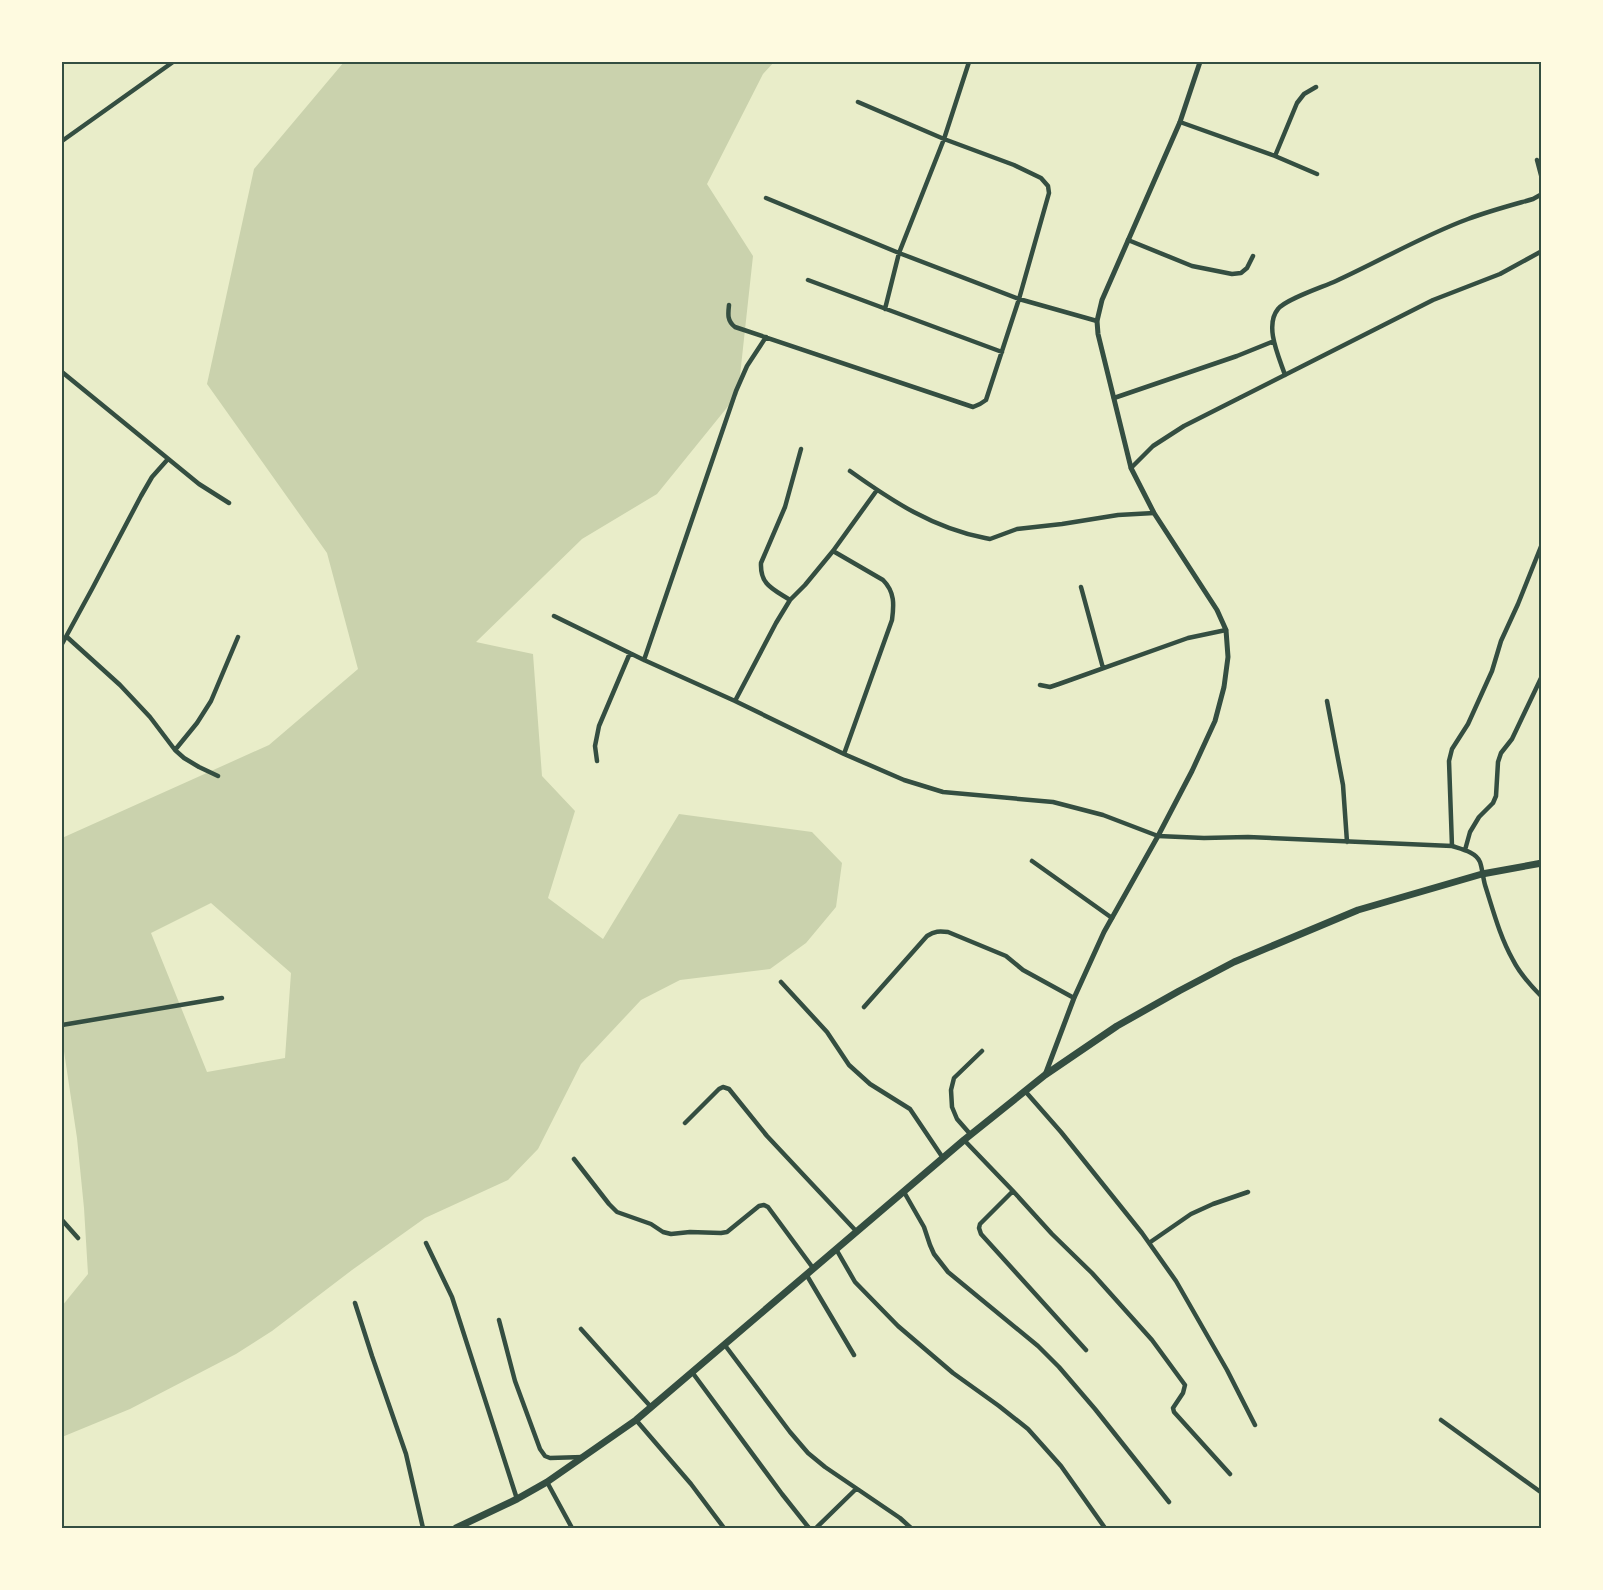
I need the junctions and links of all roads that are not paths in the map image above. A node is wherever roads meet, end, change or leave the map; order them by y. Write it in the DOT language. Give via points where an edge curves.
graph roads {
  1 [pos="173,62"];
  2 [pos="969,62"];
  3 [pos="1200,62"];
  4 [pos="1316,87"];
  5 [pos="858,102"];
  6 [pos="1180,122"];
  7 [pos="944,139"];
  8 [pos="62,141"];
  9 [pos="1275,156"];
  10 [pos="1538,160"];
  11 [pos="1317,174"];
  12 [pos="1542,179"];
  13 [pos="1542,194"];
  14 [pos="766,198"];
  15 [pos="1128,240"];
  16 [pos="1542,251"];
  17 [pos="899,253"];
  18 [pos="1253,256"];
  19 [pos="808,280"];
  20 [pos="1019,299"];
  21 [pos="729,305"];
  22 [pos="885,309"];
  23 [pos="1097,321"];
  24 [pos="766,337"];
  25 [pos="1274,341"];
  26 [pos="1002,352"];
  27 [pos="62,372"];
  28 [pos="1285,375"];
  29 [pos="1114,398"];
  30 [pos="801,449"];
  31 [pos="168,459"];
  32 [pos="1131,468"];
  33 [pos="850,471"];
  34 [pos="877,490"];
  35 [pos="229,503"];
  36 [pos="1154,513"];
  37 [pos="1542,544"];
  38 [pos="833,551"];
  39 [pos="1081,587"];
  40 [pos="790,600"];
  41 [pos="554,616"];
  42 [pos="1226,630"];
  43 [pos="67,637"];
  44 [pos="238,637"];
  45 [pos="62,644"];
  46 [pos="630,653"];
  47 [pos="644,660"];
  48 [pos="1103,668"];
  49 [pos="1542,676"];
  50 [pos="1040,685"];
  51 [pos="735,701"];
  52 [pos="1327,701"];
  53 [pos="175,750"];
  54 [pos="844,754"];
  55 [pos="597,761"];
  56 [pos="218,776"];
  57 [pos="1158,836"];
  58 [pos="1347,842"];
  59 [pos="1452,846"];
  60 [pos="1465,850"];
  61 [pos="1032,861"];
  62 [pos="1542,863"];
  63 [pos="1482,874"];
  64 [pos="1112,918"];
  65 [pos="781,982"];
  66 [pos="1542,997"];
  67 [pos="222,998"];
  68 [pos="1074,998"];
  69 [pos="864,1007"];
  70 [pos="62,1025"];
  71 [pos="982,1051"];
  72 [pos="1045,1075"];
  73 [pos="1025,1091"];
  74 [pos="685,1123"];
  75 [pos="971,1135"];
  76 [pos="964,1140"];
  77 [pos="943,1158"];
  78 [pos="574,1159"];
  79 [pos="1013,1191"];
  80 [pos="904,1192"];
  81 [pos="1248,1192"];
  82 [pos="62,1220"];
  83 [pos="857,1232"];
  84 [pos="78,1238"];
  85 [pos="426,1243"];
  86 [pos="1149,1243"];
  87 [pos="836,1249"];
  88 [pos="813,1268"];
  89 [pos="806,1274"];
  90 [pos="355,1303"];
  91 [pos="500,1320"];
  92 [pos="581,1329"];
  93 [pos="724,1344"];
  94 [pos="1086,1350"];
  95 [pos="854,1355"];
  96 [pos="692,1372"];
  97 [pos="651,1407"];
  98 [pos="636,1420"];
  99 [pos="1441,1420"];
  100 [pos="1255,1425"];
  101 [pos="586,1457"];
  102 [pos="1230,1474"];
  103 [pos="547,1482"];
  104 [pos="856,1489"];
  105 [pos="1542,1493"];
  106 [pos="517,1499"];
  107 [pos="1169,1502"];
  108 [pos="423,1528"];
  109 [pos="456,1528"];
  110 [pos="572,1528"];
  111 [pos="724,1528"];
  112 [pos="809,1528"];
  113 [pos="816,1528"];
  114 [pos="910,1528"];
  115 [pos="1105,1528"];
  1 -- 8 [label="street"];
  2 -- 7 [label="street"];
  3 -- 6 [label="street"];
  4 -- 9 [label="street" via="1297,103"];
  5 -- 7 [label="street"];
  6 -- 9 [label="street"];
  6 -- 15 [label="street"];
  7 -- 17 [label="street"];
  7 -- 20 [label="street" via="1014,165 1041,178 1048,186"];
  9 -- 11 [label="street"];
  10 -- 12 [label="street"];
  13 -- 25 [label="street" via="1461,222 1285,304 1274,319"];
  14 -- 17 [label="street"];
  15 -- 18 [label="street" via="1192,266 1232,274 1242,273"];
  15 -- 23 [label="street"];
  16 -- 28 [label="street" via="1500,274 1432,300"];
  17 -- 20 [label="street"];
  17 -- 22 [label="street"];
  19 -- 22 [label="street"];
  20 -- 23 [label="street"];
  20 -- 26 [label="street"];
  21 -- 24 [label="street" via="730,323"];
  22 -- 26 [label="street"];
  23 -- 29 [label="street"];
  24 -- 26 [label="street" via="973,407 986,400"];
  24 -- 47 [label="street" via="736,391"];
  25 -- 28 [label="street"];
  25 -- 29 [label="street"];
  27 -- 31 [label="street"];
  28 -- 32 [label="street" via="1184,426 1152,446"];
  29 -- 32 [label="street"];
  30 -- 40 [label="street" via="785,507 761,563 764,580"];
  31 -- 35 [label="street"];
  31 -- 43 [label="street" via="141,496"];
  32 -- 36 [label="street"];
  33 -- 34 [label="street"];
  34 -- 36 [label="street" via="943,526 990,539 1017,529"];
  34 -- 38 [label="street"];
  36 -- 42 [label="street"];
  37 -- 59 [label="street" via="1492,671 1452,749"];
  38 -- 40 [label="street"];
  38 -- 54 [label="street" via="883,580 894,603 892,620"];
  39 -- 48 [label="street"];
  40 -- 51 [label="street"];
  41 -- 46 [label="street"];
  42 -- 48 [label="street" via="1188,638"];
  42 -- 57 [label="street" via="1228,657 1215,721"];
  43 -- 45 [label="street"];
  43 -- 53 [label="street" via="135,701"];
  44 -- 53 [label="street" via="211,701"];
  46 -- 47 [label="street"];
  46 -- 55 [label="street" via="599,726"];
  47 -- 51 [label="street"];
  48 -- 50 [label="street" via="1050,687"];
  49 -- 60 [label="street" via="1512,739 1501,753 1493,803 1470,832"];
  51 -- 54 [label="street"];
  52 -- 58 [label="street" via="1343,785"];
  53 -- 56 [label="street"];
  54 -- 57 [label="street" via="943,792 1053,802 1103,815"];
  57 -- 58 [label="street"];
  57 -- 64 [label="street"];
  58 -- 59 [label="street"];
  59 -- 60 [label="street"];
  60 -- 63 [label="street" via="1481,862"];
  61 -- 64 [label="street"];
  62 -- 63 [label="main road"];
  63 -- 66 [label="street" via="1513,960"];
  63 -- 72 [label="main road" via="1359,910 1234,962 1117,1026"];
  64 -- 68 [label="street"];
  65 -- 77 [label="street" via="827,1032 849,1065 870,1084 910,1109"];
  67 -- 70 [label="street"];
  68 -- 69 [label="street" via="1006,956 948,932 934,931"];
  68 -- 72 [label="street"];
  71 -- 75 [label="street" via="954,1078 951,1090 957,1119"];
  72 -- 73 [label="main road"];
  73 -- 75 [label="main road"];
  73 -- 86 [label="street"];
  74 -- 83 [label="street" via="719,1089 729,1089 767,1136"];
  75 -- 76 [label="main road"];
  76 -- 77 [label="main road"];
  76 -- 79 [label="street"];
  77 -- 80 [label="main road"];
  78 -- 88 [label="street" via="617,1212 671,1234 721,1233 764,1205"];
  79 -- 94 [label="street" via="980,1224 981,1234"];
  79 -- 102 [label="street" via="1152,1340 1185,1385 1174,1412"];
  80 -- 83 [label="main road"];
  80 -- 107 [label="street" via="934,1254 948,1272 1059,1367"];
  81 -- 86 [label="street" via="1191,1214"];
  82 -- 84 [label="street"];
  83 -- 87 [label="main road"];
  85 -- 106 [label="street" via="452,1297"];
  86 -- 100 [label="street" via="1176,1281"];
  87 -- 88 [label="main road"];
  87 -- 115 [label="street" via="855,1282 898,1326 1028,1430 1061,1466"];
  88 -- 89 [label="main road"];
  89 -- 93 [label="main road"];
  89 -- 95 [label="street"];
  90 -- 108 [label="street" via="406,1454"];
  91 -- 101 [label="street" via="515,1381 540,1449 550,1458"];
  92 -- 97 [label="street"];
  93 -- 96 [label="main road"];
  93 -- 104 [label="street" via="808,1453"];
  96 -- 97 [label="main road"];
  96 -- 112 [label="street"];
  97 -- 98 [label="main road"];
  98 -- 101 [label="main road"];
  98 -- 111 [label="street"];
  99 -- 105 [label="street"];
  101 -- 103 [label="main road"];
  103 -- 106 [label="main road"];
  103 -- 110 [label="street"];
  104 -- 113 [label="street"];
  104 -- 114 [label="street"];
  106 -- 109 [label="main road"];
}
